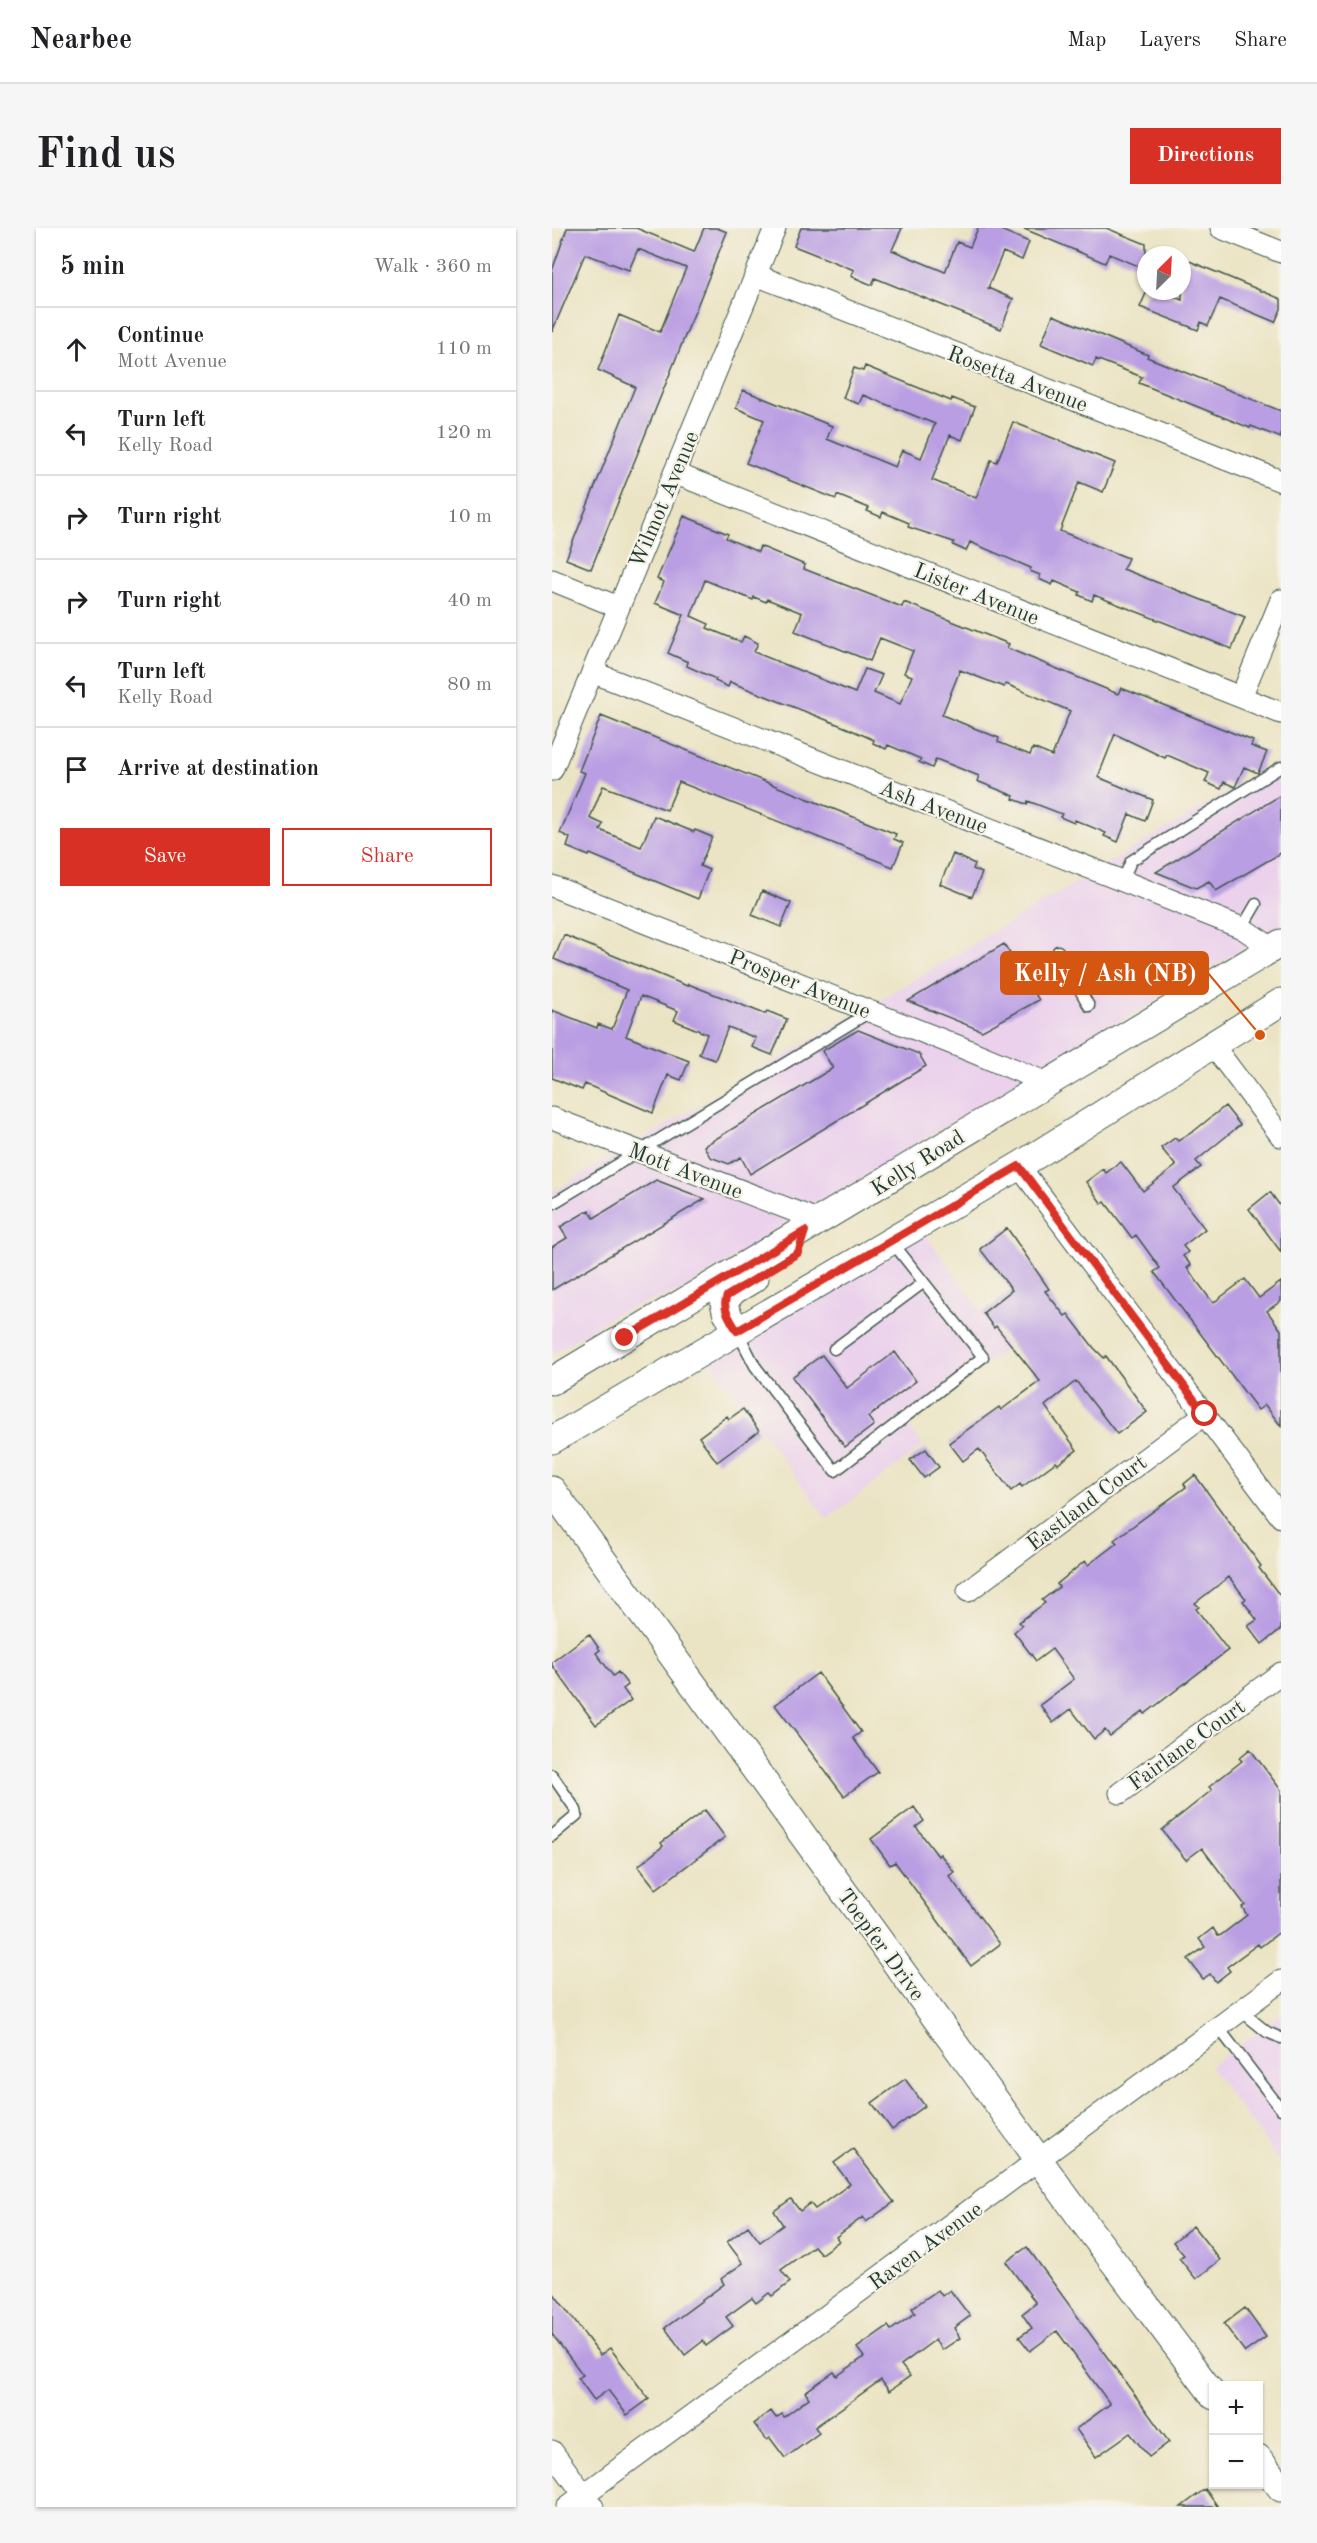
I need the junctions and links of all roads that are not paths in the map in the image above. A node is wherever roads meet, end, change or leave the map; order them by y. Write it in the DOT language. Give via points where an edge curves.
graph roads {
  1 [pos="775,228"];
  2 [pos="1221,228"];
  3 [pos="1281,252"];
  4 [pos="756,275"];
  5 [pos="674,473"];
  6 [pos="1281,481"];
  7 [pos="552,580"];
  8 [pos="1281,600"];
  9 [pos="618,607"];
  10 [pos="592,672"];
  11 [pos="1241,697"];
  12 [pos="1281,713"];
  13 [pos="1281,767"];
  14 [pos="552,770"];
  15 [pos="1124,880"];
  16 [pos="552,886"];
  17 [pos="1256,904"];
  18 [pos="1242,928"];
  19 [pos="1058,951"];
  20 [pos="1278,951"];
  21 [pos="1281,1002"];
  22 [pos="1089,1006"];
  23 [pos="871,1011"];
  24 [pos="1212,1044"];
  25 [pos="1047,1083"];
  26 [pos="552,1118"];
  27 [pos="1281,1136"];
  28 [pos="640,1152"];
  29 [pos="1019,1166"];
  30 [pos="552,1204"];
  31 [pos="812,1226"];
  32 [pos="891,1241"];
  33 [pos="923,1283"];
  34 [pos="737,1331"];
  35 [pos="834,1349"];
  36 [pos="552,1381"];
  37 [pos="1205,1414"];
  38 [pos="552,1440"];
  39 [pos="552,1490"];
  40 [pos="1281,1517"];
  41 [pos="968,1591"];
  42 [pos="1281,1673"];
  43 [pos="552,1775"];
  44 [pos="1120,1792"];
  45 [pos="552,1836"];
  46 [pos="1281,1981"];
  47 [pos="1240,2011"];
  48 [pos="1218,2027"];
  49 [pos="1281,2038"];
  50 [pos="1281,2109"];
  51 [pos="1040,2160"];
  52 [pos="1209,2389"];
  53 [pos="552,2451"];
  54 [pos="1263,2465"];
  55 [pos="1281,2488"];
  56 [pos="581,2503"];
  1 -- 4 [label="street, Wilmot Avenue"];
  2 -- 3 [label="street"];
  4 -- 5 [label="street, Wilmot Avenue"];
  4 -- 6 [label="street, Rosetta Avenue"];
  5 -- 9 [label="street, Wilmot Avenue"];
  5 -- 11 [label="street, Lister Avenue"];
  7 -- 9 [label="street"];
  8 -- 11 [label="street"];
  9 -- 10 [label="street, Wilmot Avenue"];
  10 -- 14 [label="street, Wilmot Avenue"];
  10 -- 15 [label="street, Ash Avenue"];
  11 -- 12 [label="street, Lister Avenue"];
  13 -- 15 [label="lane" via="1131,861"];
  15 -- 18 [label="street, Ash Avenue"];
  16 -- 23 [label="street, Prosper Avenue"];
  17 -- 18 [label="lane"];
  18 -- 20 [label="street, Ash Avenue"];
  19 -- 22 [label="lane"];
  20 -- 25 [label="street, Kelly Road"];
  21 -- 24 [label="street"];
  23 -- 25 [label="street, Prosper Avenue"];
  23 -- 28 [label="lane"];
  24 -- 27 [label="street"];
  24 -- 29 [label="street"];
  25 -- 31 [label="street, Kelly Road"];
  26 -- 28 [label="street, Mott Avenue"];
  28 -- 30 [label="lane"];
  28 -- 31 [label="street, Mott Avenue"];
  29 -- 32 [label="street"];
  29 -- 37 [label="street"];
  31 -- 34 [label="street" via="798,1253 727,1296 726,1311"];
  31 -- 36 [label="street, Kelly Road"];
  32 -- 33 [label="lane"];
  32 -- 34 [label="street"];
  33 -- 34 [label="lane" via="983,1357 835,1471 755,1366"];
  33 -- 35 [label="lane"];
  34 -- 38 [label="street"];
  37 -- 40 [label="street"];
  37 -- 41 [label="street, Eastland Court"];
  39 -- 51 [label="street, Toepfer Drive"];
  42 -- 44 [label="street, Fairlane Court"];
  43 -- 45 [label="lane" via="577,1815"];
  46 -- 47 [label="street, Raven Avenue"];
  47 -- 48 [label="street, Raven Avenue"];
  47 -- 49 [label="lane"];
  48 -- 50 [label="lane"];
  48 -- 51 [label="street, Raven Avenue"];
  51 -- 52 [label="street, Toepfer Drive"];
  51 -- 56 [label="street, Raven Avenue"];
  53 -- 56 [label="street"];
  54 -- 55 [label="street"];
}
